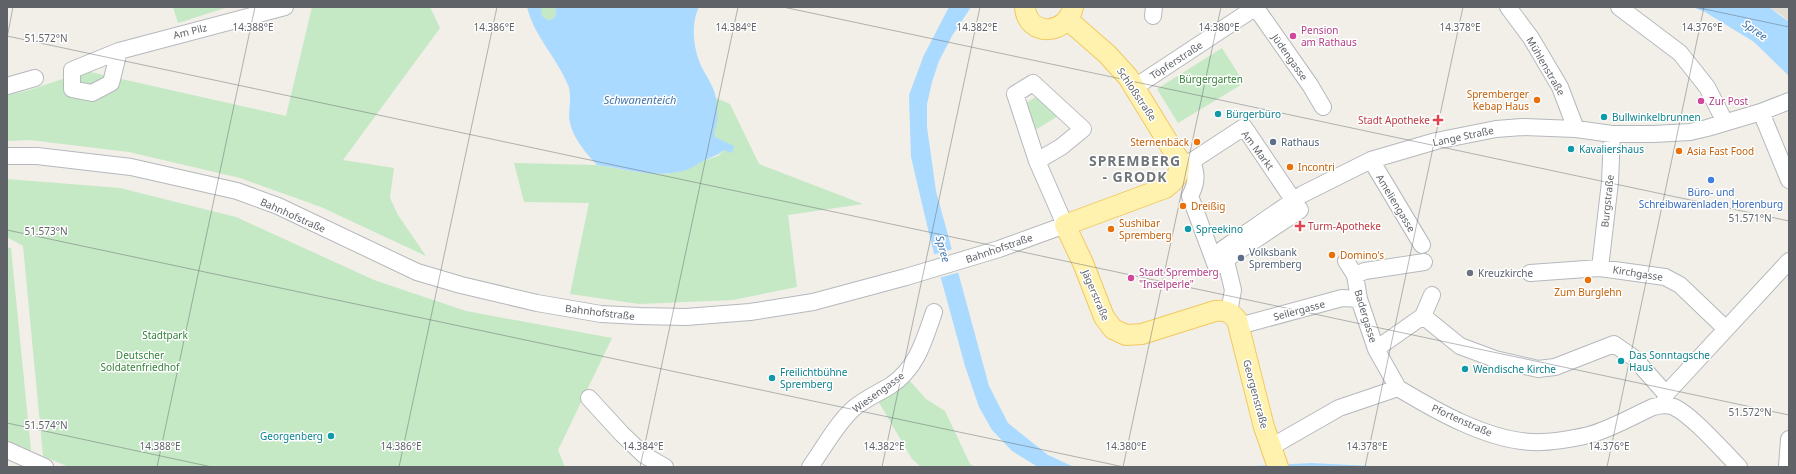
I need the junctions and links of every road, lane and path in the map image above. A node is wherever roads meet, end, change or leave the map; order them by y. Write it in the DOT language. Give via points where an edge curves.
graph roads {
  1 [pos="285,7"];
  2 [pos="1025,7"];
  3 [pos="1508,7"];
  4 [pos="1619,7"];
  5 [pos="1256,8"];
  6 [pos="1071,14"];
  7 [pos="119,50"];
  8 [pos="35,78"];
  9 [pos="7,86"];
  10 [pos="1135,87"];
  11 [pos="1786,102"];
  12 [pos="1323,107"];
  13 [pos="1760,112"];
  14 [pos="1725,122"];
  15 [pos="1576,129"];
  16 [pos="1612,134"];
  17 [pos="7,156"];
  18 [pos="1371,160"];
  19 [pos="1037,161"];
  20 [pos="1178,168"];
  21 [pos="1789,180"];
  22 [pos="1299,197"];
  23 [pos="1065,225"];
  24 [pos="1422,245"];
  25 [pos="1226,260"];
  26 [pos="1346,261"];
  27 [pos="1789,261"];
  28 [pos="1424,262"];
  29 [pos="1600,268"];
  30 [pos="1530,273"];
  31 [pos="1355,274"];
  32 [pos="1432,295"];
  33 [pos="1359,299"];
  34 [pos="934,312"];
  35 [pos="1423,316"];
  36 [pos="1235,320"];
  37 [pos="1726,329"];
  38 [pos="1376,349"];
  39 [pos="1398,388"];
  40 [pos="589,398"];
  41 [pos="1664,399"];
  42 [pos="1789,440"];
  43 [pos="7,450"];
  44 [pos="1274,457"];
  45 [pos="45,467"];
  46 [pos="666,467"];
  47 [pos="810,467"];
  48 [pos="1739,467"];
  49 [pos="1787,467"];
  1 -- 7 [label="street, Am Pilz"];
  2 -- 6 [label="main road" via="1028,17 1040,28 1055,29"];
  3 -- 15 [label="street, Mühlenstraße" via="1531,38 1560,87"];
  4 -- 14 [label="street" via="1680,53 1707,87"];
  5 -- 10 [label="street, Töpferstraße"];
  5 -- 12 [label="street, Jüdengasse"];
  6 -- 10 [label="main road, Schloßstraße"];
  8 -- 9 [label="street"];
  10 -- 20 [label="main road, Schloßstraße"];
  11 -- 13 [label="street, Lange Straße"];
  13 -- 14 [label="street, Lange Straße"];
  13 -- 21 [label="street"];
  14 -- 16 [label="street, Lange Straße" via="1690,132"];
  15 -- 16 [label="street, Lange Straße"];
  15 -- 18 [label="street, Lange Straße" via="1496,129 1436,141"];
  16 -- 29 [label="street, Burgstraße" via="1610,182"];
  17 -- 23 [label="street, Bahnhofstraße" via="37,156 131,167 237,191 278,206 417,272 537,303 601,314 686,317 750,312 813,302 985,253"];
  18 -- 22 [label="street, Lange Straße"];
  18 -- 24 [label="street, Ameliengasse"];
  19 -- 19 [label="street, Jägerstraße" via="1061,147 1083,129 1033,83 1015,94"];
  19 -- 23 [label="street, Jägerstraße"];
  20 -- 23 [label="main road, Bahnhofstraße" via="1165,188"];
  22 -- 25 [label="street, Lange Straße" via="1223,249"];
  22 -- 25 [label="street, Am Markt" via="1244,127 1192,161 1196,174 1195,187 1190,196 1216,266"];
  23 -- 36 [label="main road, Jägerstraße" via="1104,317 1113,329 1126,335 1142,334 1215,310 1223,310"];
  25 -- 36 [label="street, Lange Straße" via="1233,290"];
  26 -- 31 [label="street, Badergasse"];
  27 -- 37 [label="street, Pfortenstraße"];
  28 -- 31 [label="street"];
  29 -- 30 [label="street, Kirchgasse"];
  29 -- 37 [label="street, Kirchgasse" via="1670,279 1680,285"];
  31 -- 33 [label="street, Badergasse"];
  32 -- 35 [label="street"];
  33 -- 36 [label="street, Seilergasse" via="1342,298"];
  33 -- 38 [label="street, Badergasse"];
  34 -- 47 [label="street, Wiesengasse" via="921,352 906,372 891,385 853,409"];
  35 -- 38 [label="street, Badergasse"];
  35 -- 41 [label="street" via="1460,346 1495,359 1538,369 1555,368 1614,344 1634,358"];
  36 -- 44 [label="main road, Georgenstraße"];
  37 -- 41 [label="street, Pfortenstraße"];
  38 -- 39 [label="street, Badergasse"];
  39 -- 41 [label="street, Pfortenstraße" via="1471,426 1531,442 1550,442 1591,434 1653,407"];
  39 -- 44 [label="street" via="1339,408"];
  40 -- 46 [label="street" via="644,455"];
  41 -- 48 [label="street" via="1684,413"];
  42 -- 49 [label="street"];
  43 -- 45 [label="street"];
}
